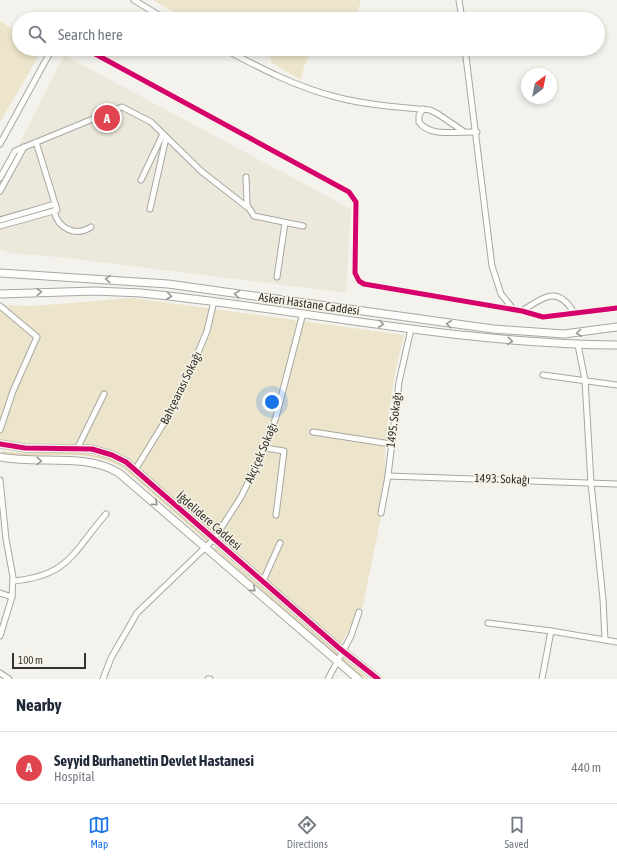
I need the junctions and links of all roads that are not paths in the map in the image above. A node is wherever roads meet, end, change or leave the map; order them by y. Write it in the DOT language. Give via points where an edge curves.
graph roads {
  1 [pos="134,0"];
  2 [pos="459,0"];
  3 [pos="154,12"];
  4 [pos="461,12"];
  5 [pos="48,56"];
  6 [pos="99,56"];
  7 [pos="238,56"];
  8 [pos="466,56"];
  9 [pos="423,110"];
  10 [pos="463,132"];
  11 [pos="476,132"];
  12 [pos="165,136"];
  13 [pos="36,142"];
  14 [pos="0,144"];
  15 [pos="24,147"];
  16 [pos="246,177"];
  17 [pos="0,178"];
  18 [pos="141,180"];
  19 [pos="0,191"];
  20 [pos="55,204"];
  21 [pos="247,207"];
  22 [pos="150,209"];
  23 [pos="54,211"];
  24 [pos="0,220"];
  25 [pos="285,223"];
  26 [pos="0,226"];
  27 [pos="303,226"];
  28 [pos="92,227"];
  29 [pos="0,273"];
  30 [pos="277,277"];
  31 [pos="0,294"];
  32 [pos="214,301"];
  33 [pos="0,306"];
  34 [pos="617,308"];
  35 [pos="514,310"];
  36 [pos="522,311"];
  37 [pos="303,313"];
  38 [pos="574,313"];
  39 [pos="617,327"];
  40 [pos="411,329"];
  41 [pos="578,345"];
  42 [pos="617,345"];
  43 [pos="543,375"];
  44 [pos="584,380"];
  45 [pos="617,385"];
  46 [pos="104,394"];
  47 [pos="0,430"];
  48 [pos="313,432"];
  49 [pos="0,444"];
  50 [pos="391,444"];
  51 [pos="265,448"];
  52 [pos="77,449"];
  53 [pos="0,457"];
  54 [pos="136,470"];
  55 [pos="388,476"];
  56 [pos="0,480"];
  57 [pos="591,483"];
  58 [pos="617,484"];
  59 [pos="381,513"];
  60 [pos="106,514"];
  61 [pos="276,515"];
  62 [pos="214,539"];
  63 [pos="280,543"];
  64 [pos="206,548"];
  65 [pos="13,581"];
  66 [pos="263,581"];
  67 [pos="0,593"];
  68 [pos="12,597"];
  69 [pos="359,612"];
  70 [pos="488,623"];
  71 [pos="551,631"];
  72 [pos="0,636"];
  73 [pos="605,640"];
  74 [pos="617,642"];
  75 [pos="342,651"];
  76 [pos="337,662"];
  77 [pos="0,673"];
  78 [pos="9,679"];
  79 [pos="103,679"];
  80 [pos="328,679"];
  81 [pos="358,679"];
  82 [pos="378,679"];
  83 [pos="542,679"];
  1 -- 3 [label="street"];
  2 -- 4 [label="street"];
  5 -- 14 [label="street"];
  6 -- 35 [label="street" via="349,192 356,202 354,271 361,283"];
  7 -- 9 [label="street" via="278,76 325,94 354,101"];
  8 -- 11 [label="street"];
  9 -- 10 [label="street" via="438,114"];
  9 -- 10 [label="street" via="418,120 426,128 435,131"];
  10 -- 11 [label="street"];
  11 -- 35 [label="street" via="494,273 501,294"];
  12 -- 13 [label="street" via="145,118 122,107"];
  12 -- 18 [label="street"];
  12 -- 21 [label="street" via="206,175"];
  12 -- 22 [label="street"];
  13 -- 15 [label="street"];
  13 -- 20 [label="street"];
  15 -- 17 [label="street" via="15,151"];
  15 -- 19 [label="street"];
  16 -- 21 [label="street"];
  20 -- 23 [label="street" via="57,210"];
  20 -- 24 [label="street"];
  21 -- 25 [label="street" via="256,218"];
  23 -- 26 [label="street"];
  23 -- 28 [label="street" via="58,221 70,230 82,232"];
  25 -- 27 [label="street"];
  25 -- 30 [label="street"];
  39 -- 29 [label="street, Askeri Hastane Caddesi, one-way" via="564,334 492,329 168,284"];
  31 -- 32 [label="street, Askeri Hastane Caddesi, one-way" via="118,291"];
  32 -- 37 [label="street, Askeri Hastane Caddesi"];
  32 -- 54 [label="street, Bahçearası Sokağı" via="207,331 194,362 168,418"];
  33 -- 47 [label="street" via="38,337 13,391"];
  34 -- 38 [label="street"];
  35 -- 36 [label="street"];
  36 -- 38 [label="street" via="543,317"];
  36 -- 38 [label="street" via="542,298 556,295 563,298"];
  37 -- 40 [label="street, Askeri Hastane Caddesi, one-way"];
  37 -- 51 [label="street, Akçiçek Sokağı" via="280,404"];
  40 -- 41 [label="street, Askeri Hastane Caddesi, one-way" via="479,338"];
  40 -- 50 [label="street, 1495. Sokağı" via="399,382"];
  41 -- 42 [label="street, Askeri Hastane Caddesi"];
  41 -- 44 [label="street"];
  43 -- 44 [label="street"];
  44 -- 45 [label="street"];
  44 -- 57 [label="street"];
  46 -- 52 [label="street"];
  48 -- 50 [label="street"];
  49 -- 52 [label="street, İğdelidere Caddesi" via="25,448"];
  50 -- 55 [label="street, 1495. Sokağı"];
  51 -- 61 [label="street" via="284,451"];
  51 -- 62 [label="street, Akçiçek Sokağı" via="241,498"];
  52 -- 54 [label="street, İğdelidere Caddesi" via="102,451 119,458"];
  53 -- 64 [label="street, İğdelidere Caddesi, one-way" via="85,461 107,466 125,477"];
  54 -- 62 [label="street, İğdelidere Caddesi"];
  55 -- 57 [label="street, 1493. Sokağı"];
  55 -- 59 [label="street, 1495. Sokağı"];
  56 -- 65 [label="street"];
  57 -- 58 [label="street, 1493. Sokağı"];
  57 -- 73 [label="street"];
  60 -- 65 [label="street" via="66,564 49,574 31,580"];
  62 -- 64 [label="street, Akçiçek Sokağı"];
  62 -- 66 [label="street, İğdelidere Caddesi"];
  63 -- 66 [label="street"];
  64 -- 76 [label="street, İğdelidere Caddesi, one-way"];
  64 -- 79 [label="street, Akçiçek Sokağı" via="137,613 111,658"];
  65 -- 68 [label="street"];
  66 -- 75 [label="street, İğdelidere Caddesi"];
  67 -- 68 [label="street"];
  68 -- 72 [label="street"];
  69 -- 75 [label="street" via="351,636"];
  70 -- 71 [label="street"];
  71 -- 73 [label="street"];
  71 -- 83 [label="street"];
  73 -- 74 [label="street"];
  75 -- 76 [label="street"];
  75 -- 82 [label="street, İğdelidere Caddesi"];
  76 -- 80 [label="street"];
  76 -- 81 [label="street, İğdelidere Caddesi"];
  77 -- 78 [label="street"];
}
